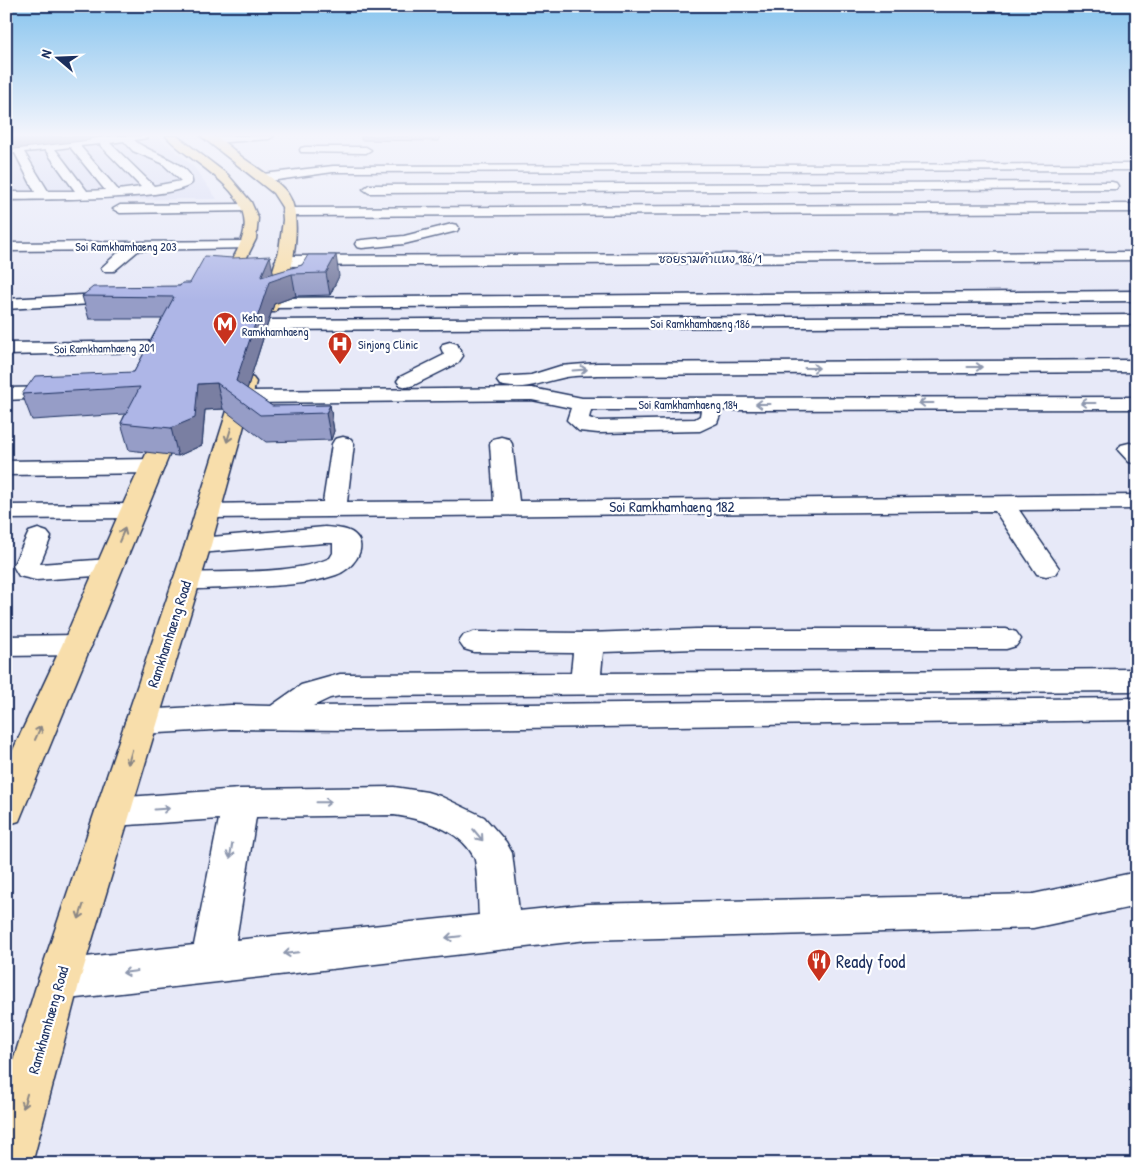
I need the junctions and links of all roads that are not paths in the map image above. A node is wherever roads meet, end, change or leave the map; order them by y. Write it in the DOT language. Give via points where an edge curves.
graph roads {
  1 [pos="38,191"];
  2 [pos="80,191"];
  3 [pos="112,191"];
  4 [pos="146,191"];
  5 [pos="238,191"];
  6 [pos="277,191"];
  7 [pos="367,191"];
  8 [pos="115,194"];
  9 [pos="84,196"];
  10 [pos="7,199"];
  11 [pos="44,202"];
  12 [pos="378,202"];
  13 [pos="66,206"];
  14 [pos="246,206"];
  15 [pos="187,207"];
  16 [pos="111,208"];
  17 [pos="1137,208"];
  18 [pos="289,212"];
  19 [pos="452,228"];
  20 [pos="352,244"];
  21 [pos="41,246"];
  22 [pos="135,246"];
  23 [pos="245,246"];
  24 [pos="6,247"];
  25 [pos="292,250"];
  26 [pos="1137,256"];
  27 [pos="24,259"];
  28 [pos="109,268"];
  29 [pos="455,285"];
  30 [pos="137,296"];
  31 [pos="1137,296"];
  32 [pos="6,304"];
  33 [pos="215,311"];
  34 [pos="1137,320"];
  35 [pos="258,344"];
  36 [pos="450,348"];
  37 [pos="6,349"];
  38 [pos="200,349"];
  39 [pos="1137,366"];
  40 [pos="399,386"];
  41 [pos="532,387"];
  42 [pos="76,393"];
  43 [pos="6,394"];
  44 [pos="182,400"];
  45 [pos="1137,402"];
  46 [pos="343,444"];
  47 [pos="501,444"];
  48 [pos="154,466"];
  49 [pos="6,468"];
  50 [pos="1002,503"];
  51 [pos="1135,503"];
  52 [pos="507,507"];
  53 [pos="334,509"];
  54 [pos="132,511"];
  55 [pos="207,511"];
  56 [pos="6,512"];
  57 [pos="38,538"];
  58 [pos="198,545"];
  59 [pos="109,567"];
  60 [pos="1046,568"];
  61 [pos="186,581"];
  62 [pos="1006,639"];
  63 [pos="474,642"];
  64 [pos="589,643"];
  65 [pos="77,645"];
  66 [pos="6,646"];
  67 [pos="1137,680"];
  68 [pos="585,683"];
  69 [pos="1137,709"];
  70 [pos="278,718"];
  71 [pos="140,722"];
  72 [pos="14,768"];
  73 [pos="240,803"];
  74 [pos="6,811"];
  75 [pos="113,812"];
  76 [pos="1137,889"];
  77 [pos="502,932"];
  78 [pos="212,962"];
  79 [pos="59,980"];
  80 [pos="7,1164"];
  1 -- 11 [label="street"];
  2 -- 9 [label="street"];
  3 -- 8 [label="street"];
  4 -- 8 [label="street"];
  5 -- 14 [label="main road"];
  6 -- 18 [label="main road" via="283,196"];
  7 -- 12 [label="street"];
  8 -- 9 [label="street"];
  9 -- 11 [label="street"];
  10 -- 11 [label="street"];
  12 -- 17 [label="street"];
  12 -- 18 [label="street"];
  13 -- 15 [label="street"];
  14 -- 15 [label="street"];
  14 -- 23 [label="main road" via="252,230"];
  15 -- 16 [label="street"];
  18 -- 25 [label="main road, Ramkhamhaeng Road"];
  19 -- 20 [label="street" via="404,240"];
  21 -- 22 [label="street, Soi Ramkhamhaeng 203"];
  21 -- 24 [label="street, Soi Ramkhamhaeng 203"];
  21 -- 27 [label="street"];
  22 -- 23 [label="street, Soi Ramkhamhaeng 203"];
  22 -- 28 [label="street"];
  23 -- 33 [label="main road" via="218,285"];
  25 -- 26 [label="street, ซอยรามคำแหง 186/1"];
  25 -- 35 [label="main road, Ramkhamhaeng Road"];
  29 -- 35 [label="street"];
  30 -- 32 [label="street"];
  31 -- 35 [label="street"];
  34 -- 35 [label="street, Soi Ramkhamhaeng 186"];
  35 -- 40 [label="street"];
  35 -- 55 [label="main road, Ramkhamhaeng Road, one-way"];
  36 -- 40 [label="street" via="454,356 451,359"];
  37 -- 38 [label="street, Soi Ramkhamhaeng 201"];
  41 -- 39 [label="street, one-way" via="560,372 597,369"];
  40 -- 41 [label="street"];
  45 -- 41 [label="street, Soi Ramkhamhaeng 184, one-way" via="713,404 710,419 700,425 598,428 578,420 582,404"];
  42 -- 43 [label="street"];
  44 -- 48 [label="main road"];
  46 -- 53 [label="street"];
  47 -- 52 [label="street"];
  48 -- 49 [label="street"];
  48 -- 54 [label="main road"];
  50 -- 51 [label="street, Soi Ramkhamhaeng 182"];
  50 -- 52 [label="street, Soi Ramkhamhaeng 182"];
  50 -- 60 [label="street"];
  52 -- 53 [label="street, Soi Ramkhamhaeng 182"];
  53 -- 55 [label="street, Soi Ramkhamhaeng 182"];
  54 -- 56 [label="street"];
  59 -- 54 [label="main road, one-way"];
  55 -- 58 [label="main road, Ramkhamhaeng Road"];
  57 -- 59 [label="street" via="26,566 29,570"];
  58 -- 61 [label="main road, Ramkhamhaeng Road"];
  58 -- 61 [label="street" via="325,535 346,540 347,551 341,563 318,573"];
  59 -- 65 [label="main road"];
  61 -- 71 [label="main road, Ramkhamhaeng Road"];
  62 -- 64 [label="street" via="696,639"];
  63 -- 64 [label="street"];
  64 -- 68 [label="street"];
  65 -- 66 [label="street"];
  72 -- 65 [label="main road, one-way"];
  67 -- 68 [label="street"];
  68 -- 70 [label="street" via="340,685 318,689 304,696"];
  69 -- 70 [label="street"];
  70 -- 71 [label="street"];
  71 -- 75 [label="main road, Ramkhamhaeng Road, one-way"];
  72 -- 74 [label="main road"];
  75 -- 73 [label="street, one-way"];
  73 -- 77 [label="street, one-way" via="394,801 427,806 471,827 493,853"];
  73 -- 78 [label="street, one-way"];
  75 -- 79 [label="main road, Ramkhamhaeng Road, one-way"];
  76 -- 77 [label="street" via="1033,911 587,922"];
  77 -- 78 [label="street, one-way"];
  78 -- 79 [label="street, one-way"];
  79 -- 80 [label="main road, Ramkhamhaeng Road, one-way"];
}
